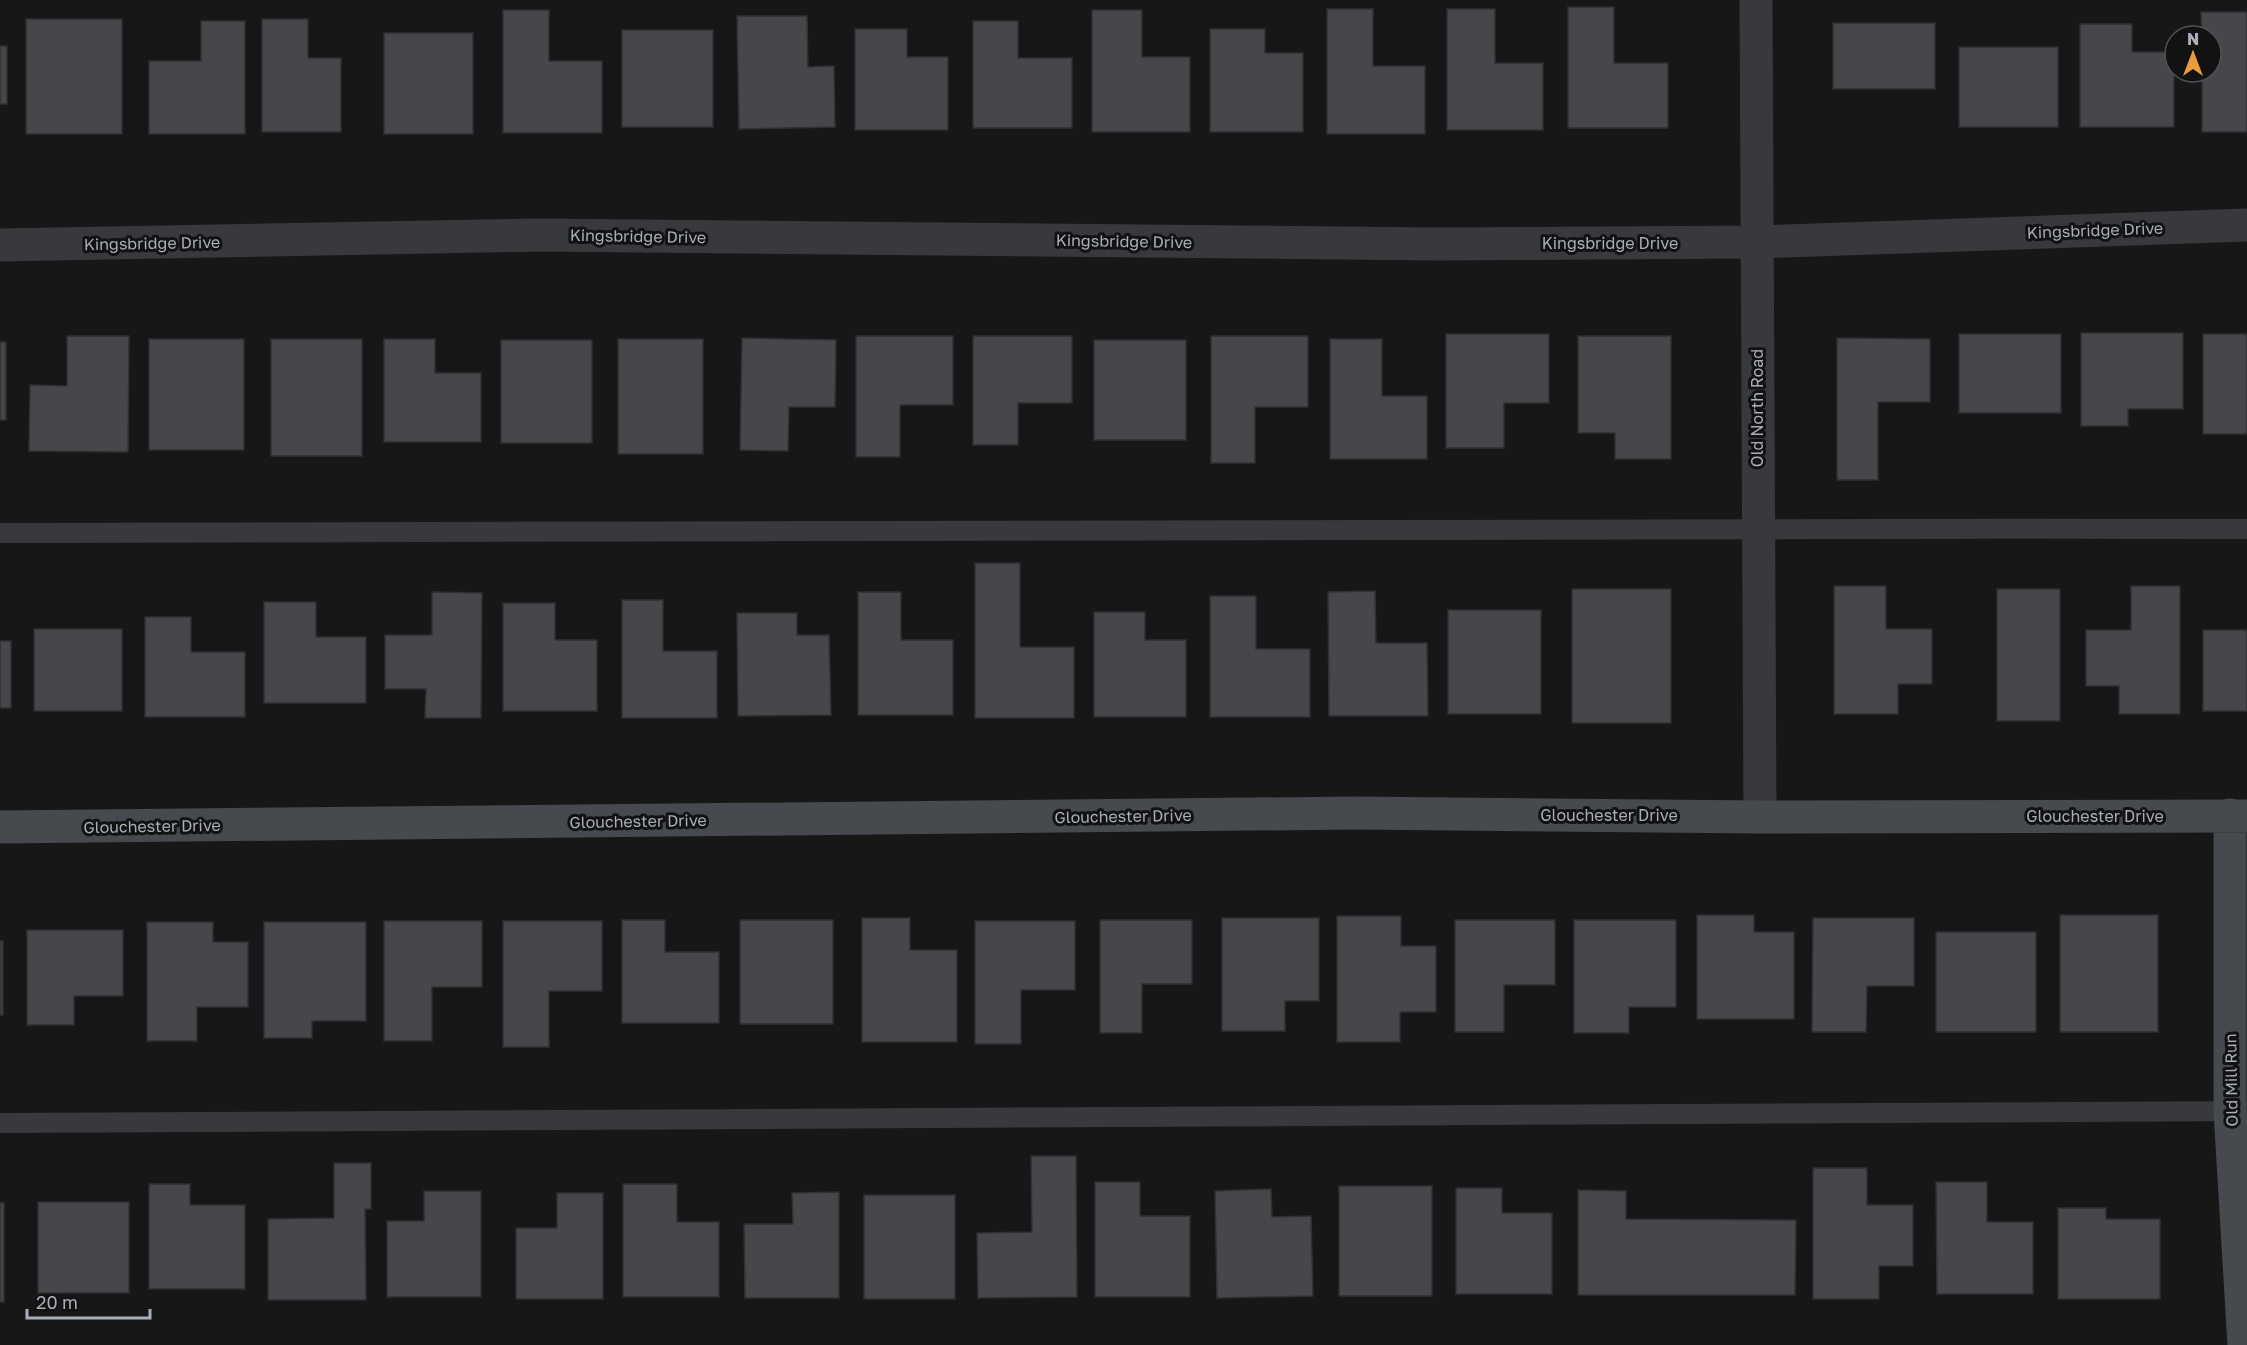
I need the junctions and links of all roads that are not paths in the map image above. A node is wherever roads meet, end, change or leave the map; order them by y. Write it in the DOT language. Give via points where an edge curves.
graph roads {
  1 [pos="1756,0"];
  2 [pos="2247,225"];
  3 [pos="1757,242"];
  4 [pos="0,245"];
  5 [pos="1758,528"];
  6 [pos="2247,529"];
  7 [pos="0,533"];
  8 [pos="2239,815"];
  9 [pos="1760,817"];
  10 [pos="0,827"];
  11 [pos="2239,1111"];
  12 [pos="0,1124"];
  13 [pos="2244,1345"];
  1 -- 3 [label="street, Old North Road"];
  2 -- 3 [label="street, Kingsbridge Drive"];
  3 -- 4 [label="street, Kingsbridge Drive" via="1435,244 542,235"];
  3 -- 5 [label="street, Old North Road"];
  5 -- 6 [label="lane"];
  5 -- 7 [label="lane"];
  5 -- 9 [label="street, Old North Road"];
  8 -- 9 [label="street, Glouchester Drive"];
  8 -- 11 [label="street, Old Mill Run"];
  9 -- 10 [label="street, Glouchester Drive" via="1355,813"];
  11 -- 12 [label="lane"];
  11 -- 13 [label="street, Old Mill Run"];
}
